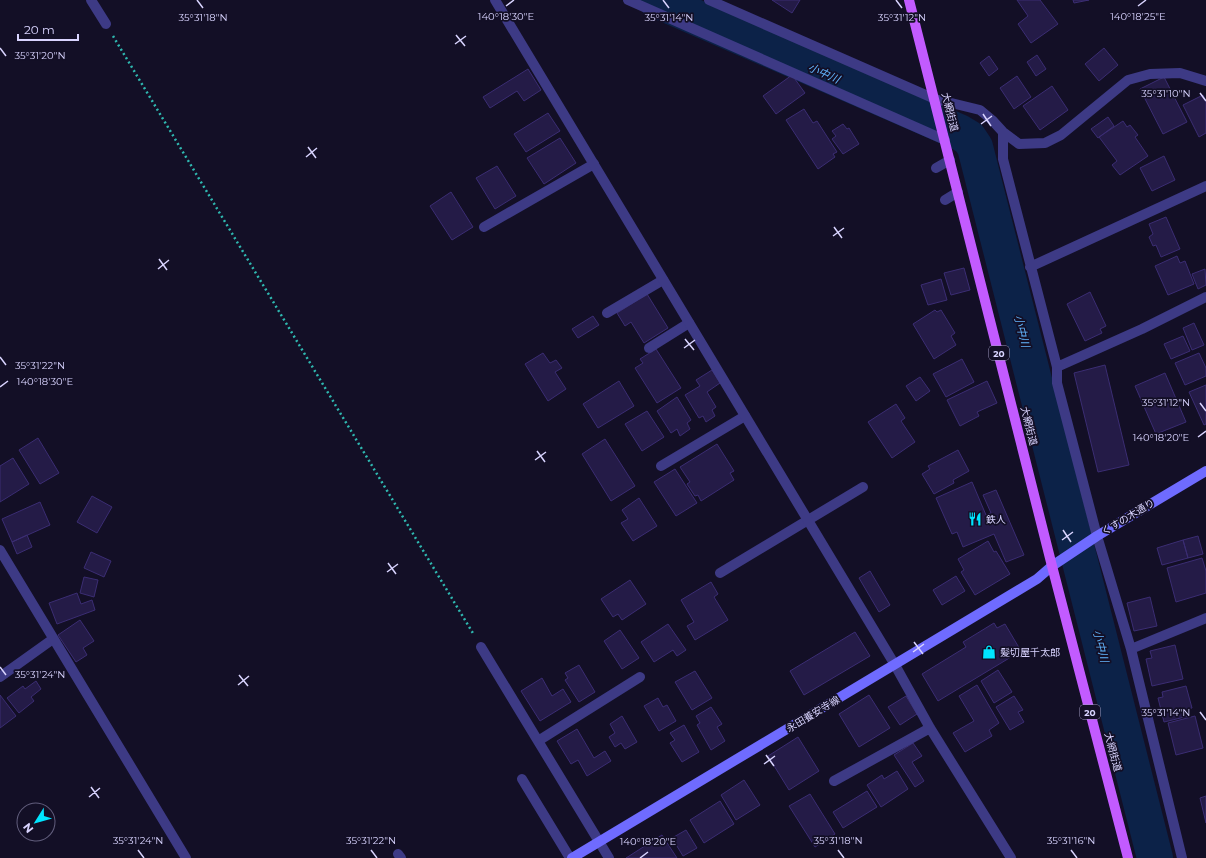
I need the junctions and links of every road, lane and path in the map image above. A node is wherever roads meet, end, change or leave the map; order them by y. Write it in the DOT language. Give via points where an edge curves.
graph roads {
  1 [pos="91,0"];
  2 [pos="495,0"];
  3 [pos="628,0"];
  4 [pos="709,0"];
  5 [pos="909,0"];
  6 [pos="106,24"];
  7 [pos="1206,81"];
  8 [pos="935,99"];
  9 [pos="1003,132"];
  10 [pos="945,140"];
  11 [pos="950,160"];
  12 [pos="594,164"];
  13 [pos="936,168"];
  14 [pos="1206,186"];
  15 [pos="958,192"];
  16 [pos="946,200"];
  17 [pos="484,227"];
  18 [pos="1030,267"];
  19 [pos="663,280"];
  20 [pos="1206,298"];
  21 [pos="607,313"];
  22 [pos="690,323"];
  23 [pos="649,348"];
  24 [pos="1057,368"];
  25 [pos="745,416"];
  26 [pos="661,466"];
  27 [pos="1206,471"];
  28 [pos="863,487"];
  29 [pos="808,521"];
  30 [pos="1097,536"];
  31 [pos="0,550"];
  32 [pos="1052,566"];
  33 [pos="720,573"];
  34 [pos="1206,618"];
  35 [pos="53,638"];
  36 [pos="481,647"];
  37 [pos="1131,649"];
  38 [pos="895,665"];
  39 [pos="0,677"];
  40 [pos="640,677"];
  41 [pos="930,728"];
  42 [pos="538,741"];
  43 [pos="522,779"];
  44 [pos="834,781"];
  45 [pos="599,841"];
  46 [pos="186,858"];
  47 [pos="571,858"];
  48 [pos="609,858"];
  49 [pos="1011,858"];
  50 [pos="1128,858"];
  51 [pos="1182,858"];
  1 -- 6 [label="street"];
  2 -- 12 [label="street"];
  3 -- 10 [label="street"];
  4 -- 8 [label="street"];
  5 -- 8 [label="main road, 大網街道 / 20"];
  6 -- 36 [label="path"];
  7 -- 9 [label="street" via="1180,73 1150,74 1128,80 1061,135 1045,143 1019,144"];
  8 -- 9 [label="street" via="980,110"];
  8 -- 10 [label="main road, 大網街道 / 20"];
  9 -- 18 [label="street" via="1003,159"];
  10 -- 11 [label="main road, 大網街道 / 20"];
  11 -- 13 [label="street"];
  11 -- 15 [label="main road, 大網街道 / 20"];
  12 -- 17 [label="street"];
  12 -- 19 [label="street"];
  14 -- 18 [label="street"];
  15 -- 16 [label="street"];
  15 -- 32 [label="main road, 大網街道 / 20"];
  18 -- 24 [label="street"];
  19 -- 21 [label="street"];
  19 -- 22 [label="street"];
  20 -- 24 [label="street"];
  22 -- 23 [label="street"];
  22 -- 25 [label="street"];
  24 -- 30 [label="street" via="1057,383"];
  25 -- 26 [label="street"];
  25 -- 29 [label="street"];
  27 -- 30 [label="street, くすの木通り"];
  28 -- 29 [label="street"];
  29 -- 33 [label="street"];
  29 -- 38 [label="street"];
  30 -- 32 [label="street, くすの木通り"];
  30 -- 37 [label="street"];
  31 -- 35 [label="street"];
  32 -- 38 [label="street, 永田養安寺線" via="1037,579"];
  32 -- 50 [label="main road, 大網街道 / 20"];
  34 -- 37 [label="street"];
  35 -- 39 [label="street"];
  35 -- 46 [label="street"];
  36 -- 42 [label="street"];
  37 -- 51 [label="street"];
  38 -- 41 [label="street"];
  38 -- 45 [label="street, 永田養安寺線"];
  40 -- 42 [label="street"];
  41 -- 44 [label="street"];
  41 -- 49 [label="street"];
  42 -- 45 [label="street"];
  43 -- 47 [label="street"];
  45 -- 47 [label="street, 永田養安寺線"];
  45 -- 48 [label="street"];
}
